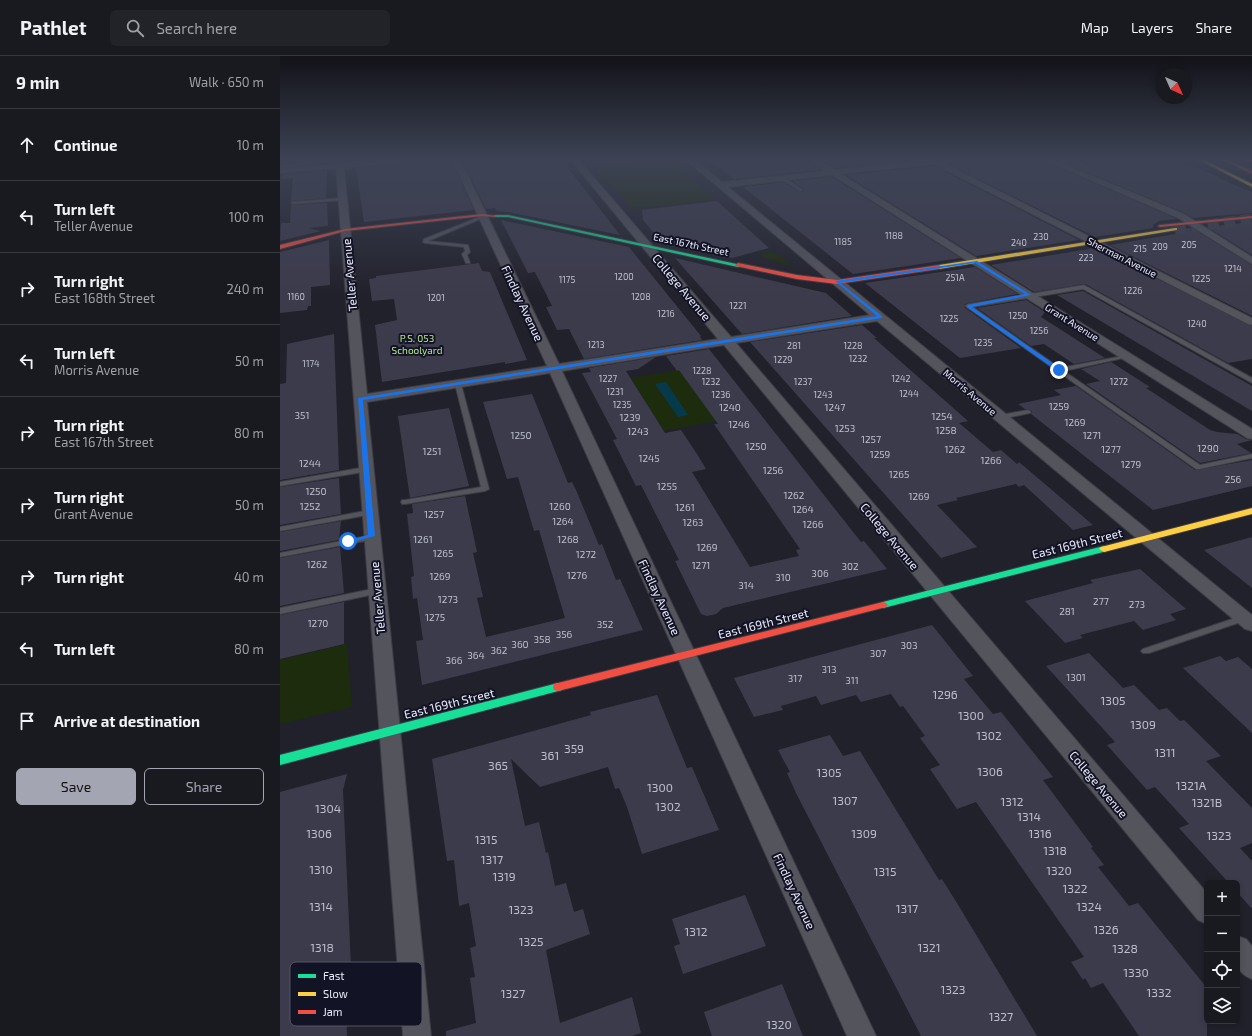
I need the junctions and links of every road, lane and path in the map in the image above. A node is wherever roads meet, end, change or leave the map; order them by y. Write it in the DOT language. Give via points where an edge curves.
graph roads {
  1 [pos="342,205"];
  2 [pos="478,205"];
  3 [pos="612,205"];
  4 [pos="745,205"];
  5 [pos="884,205"];
  6 [pos="1019,205"];
  7 [pos="1150,205"];
  8 [pos="483,216"];
  9 [pos="1252,217"];
  10 [pos="1194,224"];
  11 [pos="344,230"];
  12 [pos="1226,232"];
  13 [pos="1210,234"];
  14 [pos="1197,236"];
  15 [pos="1082,237"];
  16 [pos="1098,244"];
  17 [pos="647,246"];
  18 [pos="280,247"];
  19 [pos="1028,254"];
  20 [pos="1252,261"];
  21 [pos="468,262"];
  22 [pos="976,262"];
  23 [pos="837,282"];
  24 [pos="1029,295"];
  25 [pos="880,317"];
  26 [pos="1252,322"];
  27 [pos="727,341"];
  28 [pos="1126,356"];
  29 [pos="554,368"];
  30 [pos="1059,370"];
  31 [pos="1252,381"];
  32 [pos="458,384"];
  33 [pos="360,399"];
  34 [pos="1028,412"];
  35 [pos="1001,417"];
  36 [pos="1251,433"];
  37 [pos="1252,456"];
  38 [pos="366,469"];
  39 [pos="280,484"];
  40 [pos="405,502"];
  41 [pos="1252,511"];
  42 [pos="370,512"];
  43 [pos="280,529"];
  44 [pos="372,536"];
  45 [pos="1147,538"];
  46 [pos="280,555"];
  47 [pos="377,591"];
  48 [pos="937,592"];
  49 [pos="280,612"];
  50 [pos="1248,622"];
  51 [pos="1146,651"];
  52 [pos="686,655"];
  53 [pos="389,730"];
  54 [pos="280,760"];
  55 [pos="1204,908"];
  56 [pos="1240,952"];
  57 [pos="410,962"];
  58 [pos="1252,966"];
  59 [pos="416,1026"];
  60 [pos="417,1036"];
  61 [pos="862,1036"];
  1 -- 11 [label="street, Teller Avenue"];
  2 -- 8 [label="street, Findlay Avenue"];
  3 -- 17 [label="street, College Avenue"];
  4 -- 23 [label="street, Morris Avenue"];
  5 -- 22 [label="street, Grant Avenue"];
  6 -- 15 [label="street, Sherman Avenue"];
  7 -- 10 [label="street"];
  8 -- 11 [label="street, East 167th Street"];
  8 -- 17 [label="street, East 167th Street" via="508,216"];
  8 -- 21 [label="lane" via="425,242 466,246 468,252 464,254"];
  8 -- 29 [label="street, Findlay Avenue"];
  9 -- 10 [label="street, East 167th Street"];
  10 -- 13 [label="street"];
  10 -- 15 [label="street, East 167th Street"];
  11 -- 18 [label="street, East 167th Street"];
  11 -- 33 [label="street, Teller Avenue"];
  12 -- 13 [label="street"];
  13 -- 14 [label="street"];
  13 -- 20 [label="street"];
  15 -- 16 [label="street, Sherman Avenue"];
  15 -- 19 [label="street, East 167th Street" via="1041,247"];
  16 -- 16 [label="street, East 167th Street" via="1126,237 1179,233"];
  16 -- 19 [label="street, East 167th Street"];
  16 -- 26 [label="street, Sherman Avenue"];
  17 -- 23 [label="street, East 167th Street" via="797,277"];
  17 -- 27 [label="street, College Avenue"];
  19 -- 22 [label="street, East 167th Street"];
  22 -- 23 [label="street, East 167th Street"];
  22 -- 24 [label="street, Grant Avenue"];
  23 -- 25 [label="street, Morris Avenue"];
  24 -- 28 [label="street, Grant Avenue"];
  24 -- 30 [label="lane" via="968,306"];
  24 -- 31 [label="lane" via="1084,287"];
  25 -- 27 [label="street"];
  25 -- 35 [label="street, Morris Avenue"];
  27 -- 29 [label="street"];
  27 -- 48 [label="street, College Avenue"];
  28 -- 30 [label="lane"];
  28 -- 36 [label="street, Grant Avenue"];
  29 -- 32 [label="street"];
  29 -- 52 [label="street, Findlay Avenue"];
  30 -- 37 [label="lane" via="1200,467"];
  32 -- 33 [label="street"];
  32 -- 40 [label="lane" via="485,489"];
  33 -- 38 [label="street, Teller Avenue"];
  34 -- 35 [label="lane"];
  35 -- 45 [label="street, Morris Avenue"];
  38 -- 39 [label="lane"];
  38 -- 42 [label="street, Teller Avenue"];
  41 -- 45 [label="street, East 169th Street"];
  42 -- 43 [label="lane"];
  42 -- 44 [label="street, Teller Avenue"];
  44 -- 46 [label="lane"];
  44 -- 47 [label="street, Teller Avenue"];
  45 -- 48 [label="street, East 169th Street"];
  45 -- 50 [label="street, Morris Avenue"];
  47 -- 49 [label="lane"];
  47 -- 53 [label="street, Teller Avenue"];
  48 -- 52 [label="street, East 169th Street"];
  48 -- 55 [label="street, College Avenue"];
  50 -- 51 [label="lane"];
  52 -- 53 [label="street, East 169th Street"];
  52 -- 61 [label="street, Findlay Avenue"];
  53 -- 54 [label="street, East 169th Street"];
  53 -- 57 [label="street, Teller Avenue"];
  56 -- 58 [label="street"];
  59 -- 60 [label="street, Teller Avenue"];
}
